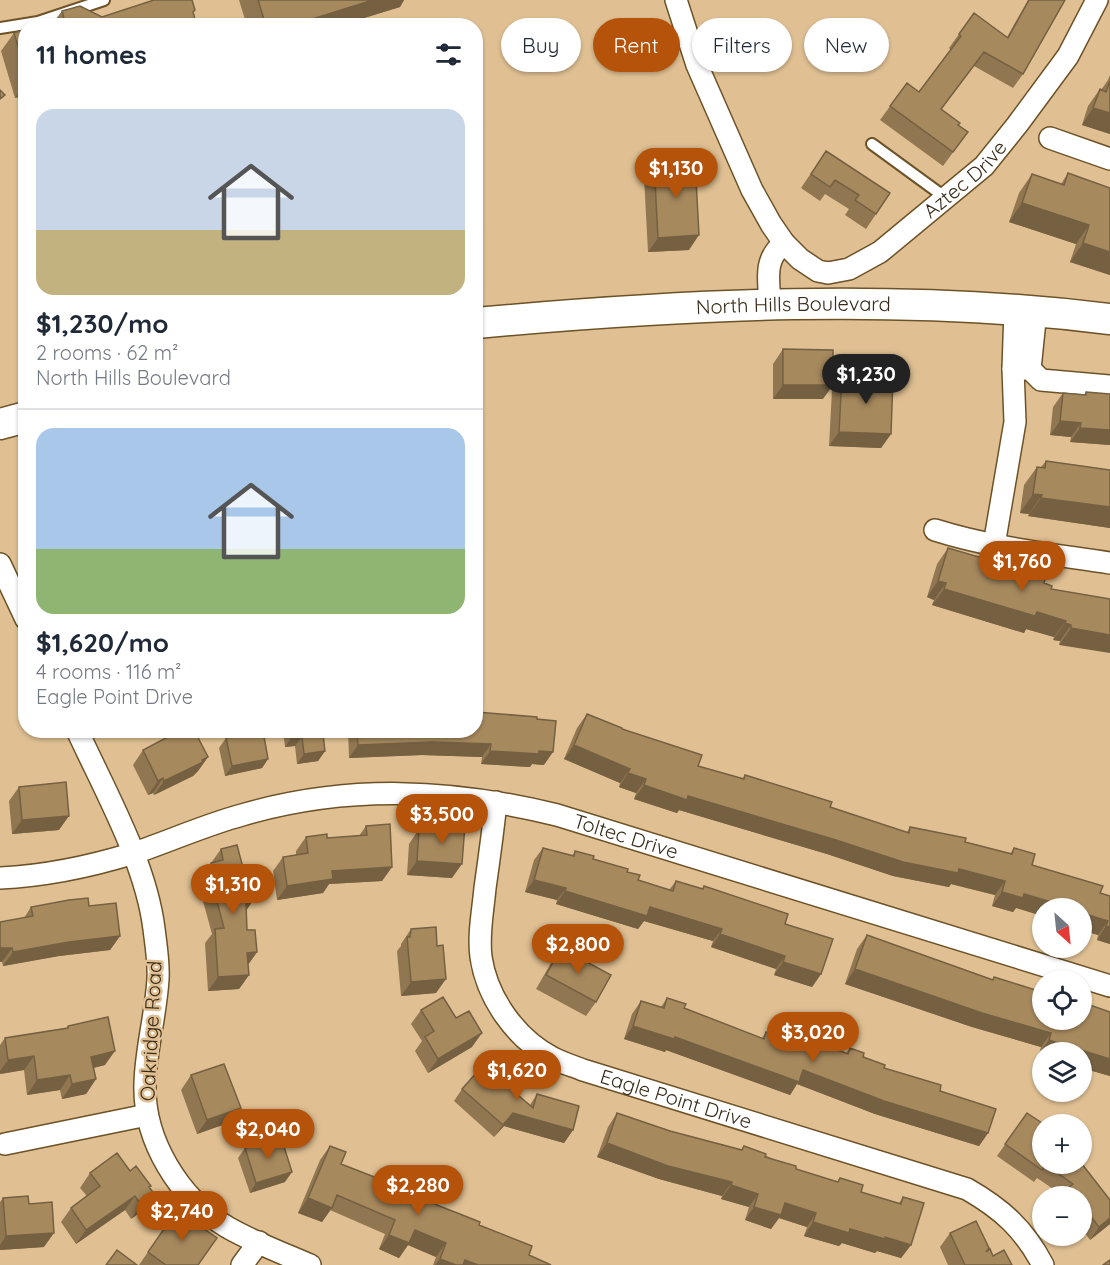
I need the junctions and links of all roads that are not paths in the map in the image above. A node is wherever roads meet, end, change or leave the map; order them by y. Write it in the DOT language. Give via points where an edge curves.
graph roads {
  1 [pos="104,0"];
  2 [pos="676,0"];
  3 [pos="1097,0"];
  4 [pos="50,18"];
  5 [pos="18,25"];
  6 [pos="0,28"];
  7 [pos="1050,138"];
  8 [pos="873,144"];
  9 [pos="1110,159"];
  10 [pos="946,198"];
  11 [pos="784,243"];
  12 [pos="770,304"];
  13 [pos="1026,310"];
  14 [pos="1110,319"];
  15 [pos="483,323"];
  16 [pos="1022,369"];
  17 [pos="1110,386"];
  18 [pos="18,419"];
  19 [pos="0,424"];
  20 [pos="935,530"];
  21 [pos="994,545"];
  22 [pos="1110,563"];
  23 [pos="0,564"];
  24 [pos="18,606"];
  25 [pos="81,738"];
  26 [pos="496,802"];
  27 [pos="133,853"];
  28 [pos="0,878"];
  29 [pos="1110,986"];
  30 [pos="147,1114"];
  31 [pos="5,1144"];
  32 [pos="259,1242"];
  33 [pos="242,1265"];
  34 [pos="310,1265"];
  35 [pos="1043,1265"];
  1 -- 4 [label="lane"];
  2 -- 11 [label="street, Aztec Drive" via="697,65 752,190"];
  3 -- 10 [label="street, Aztec Drive" via="1068,56 1017,125 984,166"];
  5 -- 6 [label="lane"];
  7 -- 9 [label="street"];
  8 -- 10 [label="lane"];
  10 -- 11 [label="street, Aztec Drive" via="880,252 849,269 818,271"];
  11 -- 12 [label="street" via="771,257"];
  12 -- 13 [label="street, North Hills Boulevard" via="889,303"];
  12 -- 15 [label="street, North Hills Boulevard"];
  13 -- 14 [label="street, North Hills Boulevard"];
  13 -- 16 [label="street"];
  16 -- 17 [label="street" via="1041,380"];
  16 -- 21 [label="street"];
  18 -- 19 [label="street"];
  20 -- 21 [label="street"];
  21 -- 22 [label="street"];
  23 -- 24 [label="street"];
  25 -- 27 [label="street, Oakridge Road"];
  26 -- 27 [label="street, Toltec Drive" via="417,793 340,796 244,814"];
  26 -- 29 [label="street, Toltec Drive" via="557,815"];
  26 -- 35 [label="street, Eagle Point Drive" via="480,934 481,959 498,1004 519,1032 553,1058 583,1070 967,1189 1010,1218"];
  27 -- 28 [label="street, Toltec Drive" via="77,867"];
  27 -- 30 [label="street, Oakridge Road" via="154,927 158,977 145,1083"];
  30 -- 31 [label="street"];
  30 -- 32 [label="street, Oakridge Road" via="160,1153 178,1182 227,1227"];
  32 -- 33 [label="street"];
  32 -- 34 [label="street, Oakridge Road"];
}
